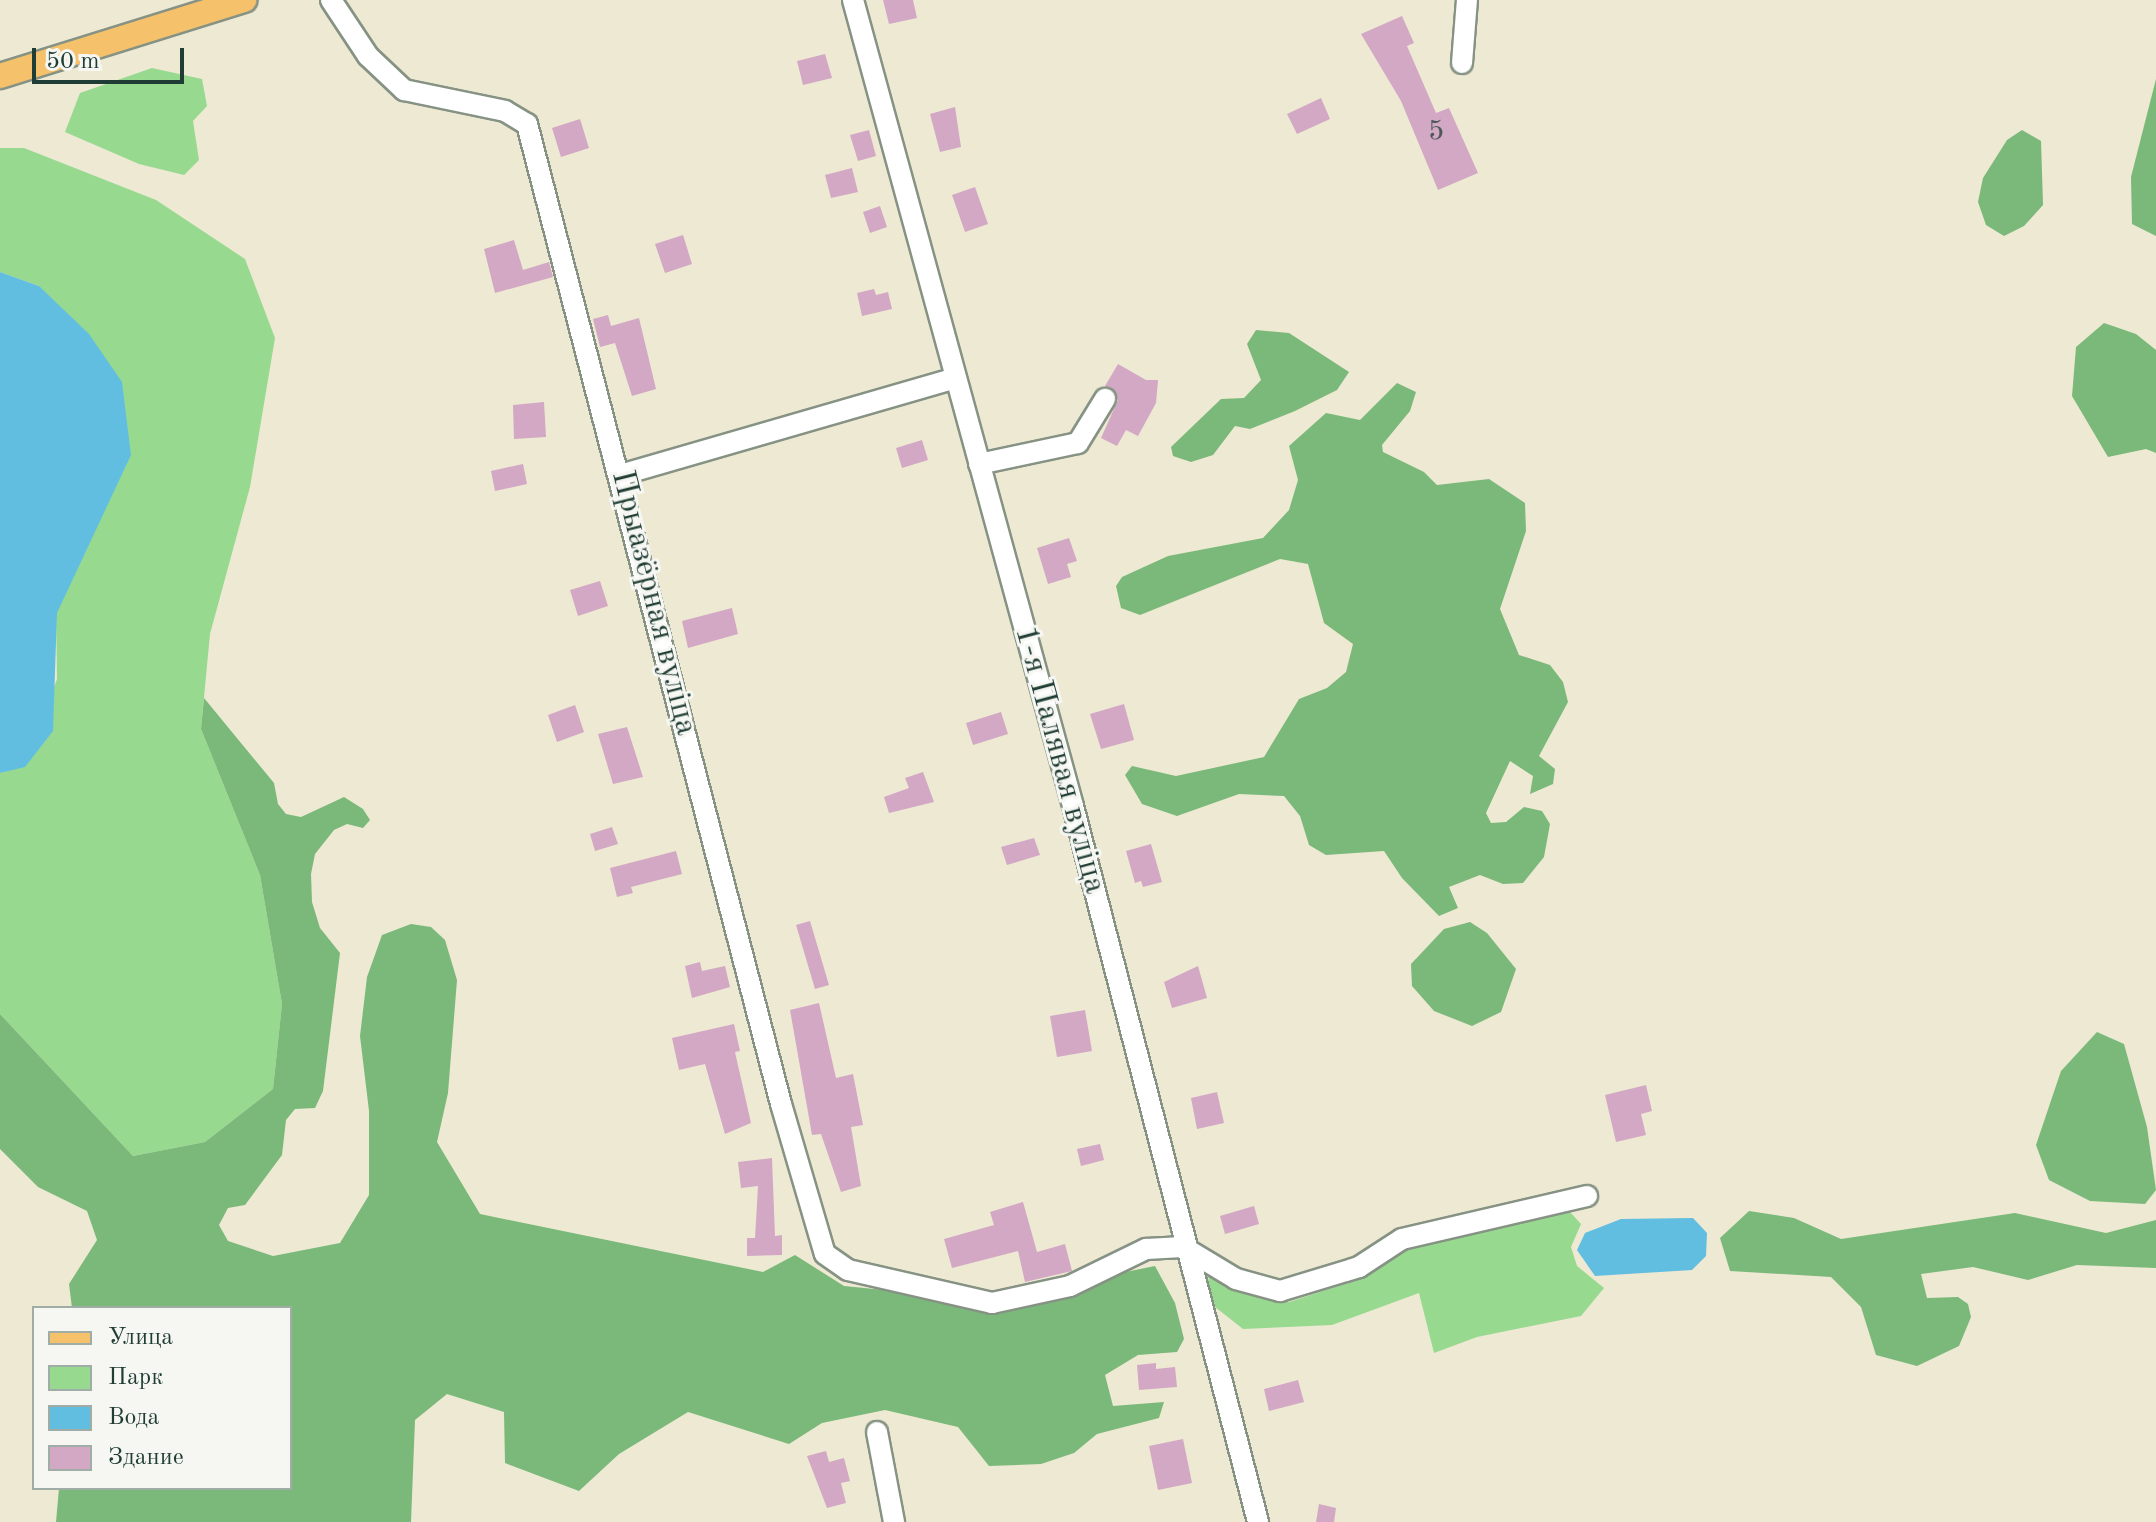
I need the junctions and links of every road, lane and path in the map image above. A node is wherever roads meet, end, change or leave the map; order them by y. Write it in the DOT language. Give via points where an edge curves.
graph roads {
  1 [pos="244,0"];
  2 [pos="331,0"];
  3 [pos="853,0"];
  4 [pos="1467,0"];
  5 [pos="1462,63"];
  6 [pos="0,76"];
  7 [pos="955,378"];
  8 [pos="1105,399"];
  9 [pos="979,464"];
  10 [pos="620,475"];
  11 [pos="1587,1196"];
  12 [pos="1183,1247"];
  13 [pos="877,1432"];
  14 [pos="894,1522"];
  15 [pos="1258,1522"];
  1 -- 6 [label="main road"];
  2 -- 10 [label="street, Прыазёрная вуліца" via="368,56 404,90 505,111 527,124"];
  3 -- 7 [label="street, 1-я Палявая вуліца"];
  4 -- 5 [label="street"];
  7 -- 9 [label="street, 1-я Палявая вуліца"];
  7 -- 10 [label="street"];
  8 -- 9 [label="street" via="1078,443"];
  9 -- 12 [label="street, 1-я Палявая вуліца" via="1073,806"];
  10 -- 12 [label="street, Прыазёрная вуліца" via="781,1104 825,1254 848,1270 992,1303 1070,1286 1146,1249"];
  11 -- 12 [label="street" via="1402,1239 1359,1267 1280,1291 1236,1279"];
  12 -- 15 [label="street, 1-я Палявая вуліца"];
  13 -- 14 [label="street"];
}
